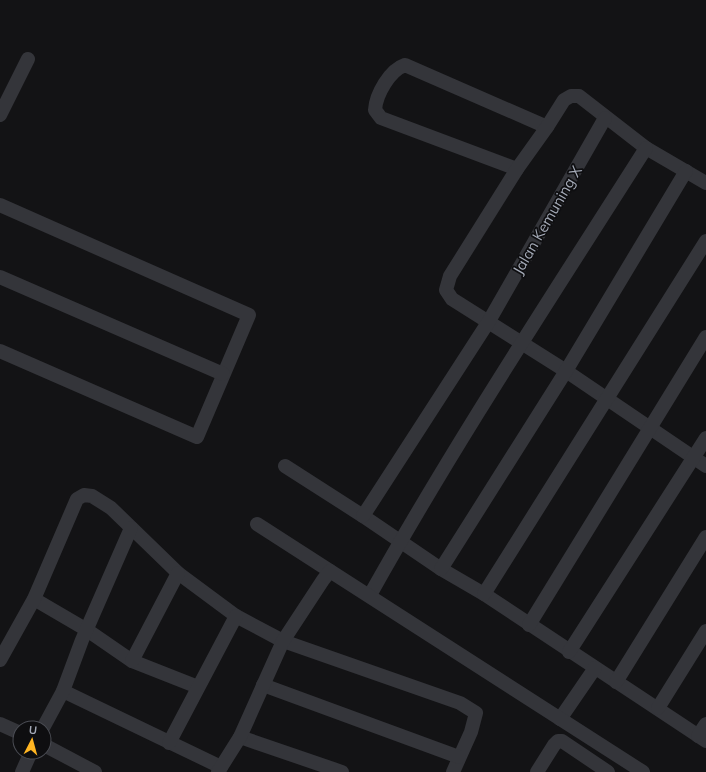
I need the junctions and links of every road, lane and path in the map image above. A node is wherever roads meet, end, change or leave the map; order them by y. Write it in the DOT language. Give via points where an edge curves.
graph roads {
  1 [pos="28,59"];
  2 [pos="0,115"];
  3 [pos="605,118"];
  4 [pos="547,128"];
  5 [pos="646,148"];
  6 [pos="517,168"];
  7 [pos="686,171"];
  8 [pos="706,183"];
  9 [pos="0,205"];
  10 [pos="706,241"];
  11 [pos="0,277"];
  12 [pos="489,321"];
  13 [pos="706,337"];
  14 [pos="522,343"];
  15 [pos="0,352"];
  16 [pos="566,371"];
  17 [pos="224,374"];
  18 [pos="606,398"];
  19 [pos="650,428"];
  20 [pos="706,438"];
  21 [pos="694,458"];
  22 [pos="285,466"];
  23 [pos="706,466"];
  24 [pos="364,516"];
  25 [pos="257,524"];
  26 [pos="131,528"];
  27 [pos="706,537"];
  28 [pos="400,541"];
  29 [pos="441,569"];
  30 [pos="330,571"];
  31 [pos="178,573"];
  32 [pos="484,594"];
  33 [pos="370,595"];
  34 [pos="34,600"];
  35 [pos="236,616"];
  36 [pos="529,625"];
  37 [pos="87,630"];
  38 [pos="706,631"];
  39 [pos="283,641"];
  40 [pos="569,652"];
  41 [pos="0,660"];
  42 [pos="132,661"];
  43 [pos="595,668"];
  44 [pos="616,682"];
  45 [pos="263,685"];
  46 [pos="198,687"];
  47 [pos="63,691"];
  48 [pos="658,708"];
  49 [pos="560,718"];
  50 [pos="47,720"];
  51 [pos="0,724"];
  52 [pos="706,724"];
  53 [pos="12,729"];
  54 [pos="240,737"];
  55 [pos="702,739"];
  56 [pos="169,743"];
  57 [pos="52,749"];
  58 [pos="459,757"];
  59 [pos="29,760"];
  60 [pos="219,769"];
  61 [pos="27,770"];
  62 [pos="95,772"];
  63 [pos="342,772"];
  64 [pos="453,772"];
  65 [pos="537,772"];
  66 [pos="608,772"];
  67 [pos="643,772"];
  1 -- 2 [label="street"];
  3 -- 4 [label="street" via="579,96 571,96 564,100"];
  3 -- 5 [label="street"];
  3 -- 12 [label="street, Jalan Kemuning X"];
  4 -- 6 [label="street"];
  4 -- 6 [label="street" via="406,65 398,68 379,93 375,110 381,118"];
  5 -- 7 [label="street"];
  5 -- 14 [label="street"];
  6 -- 12 [label="street" via="446,285 452,299"];
  7 -- 8 [label="street"];
  7 -- 16 [label="street"];
  9 -- 17 [label="street" via="249,315"];
  10 -- 18 [label="street"];
  11 -- 17 [label="street"];
  12 -- 14 [label="street"];
  12 -- 24 [label="street, Jalan Kemuning X"];
  13 -- 19 [label="street"];
  14 -- 16 [label="street"];
  14 -- 28 [label="street"];
  15 -- 17 [label="street" via="196,437"];
  16 -- 18 [label="street"];
  16 -- 29 [label="street"];
  18 -- 19 [label="street"];
  18 -- 32 [label="street"];
  19 -- 21 [label="street"];
  19 -- 36 [label="street"];
  20 -- 21 [label="street"];
  21 -- 23 [label="street"];
  21 -- 40 [label="street"];
  22 -- 24 [label="street"];
  24 -- 28 [label="street"];
  25 -- 30 [label="street"];
  26 -- 31 [label="street"];
  26 -- 34 [label="street" via="111,508 84,494 78,500"];
  26 -- 37 [label="street"];
  27 -- 44 [label="street"];
  28 -- 29 [label="street"];
  28 -- 33 [label="street"];
  29 -- 32 [label="street"];
  30 -- 33 [label="street"];
  30 -- 39 [label="street"];
  31 -- 35 [label="street"];
  31 -- 42 [label="street"];
  32 -- 36 [label="street"];
  33 -- 49 [label="street"];
  34 -- 37 [label="street"];
  34 -- 41 [label="street"];
  35 -- 39 [label="street"];
  35 -- 46 [label="street"];
  36 -- 40 [label="street"];
  37 -- 42 [label="street"];
  37 -- 47 [label="street"];
  38 -- 48 [label="street"];
  39 -- 45 [label="street"];
  39 -- 58 [label="street" via="460,703 476,713 471,732"];
  40 -- 43 [label="street"];
  42 -- 46 [label="street"];
  43 -- 44 [label="street"];
  43 -- 49 [label="street"];
  44 -- 48 [label="street"];
  45 -- 54 [label="street"];
  45 -- 58 [label="street"];
  46 -- 56 [label="street"];
  47 -- 50 [label="street"];
  47 -- 56 [label="street"];
  48 -- 55 [label="street"];
  49 -- 67 [label="street"];
  51 -- 53 [label="street"];
  52 -- 55 [label="street"];
  54 -- 60 [label="street"];
  54 -- 63 [label="street"];
  56 -- 60 [label="street"];
  57 -- 62 [label="street"];
  58 -- 64 [label="street"];
  59 -- 61 [label="street"];
  65 -- 66 [label="street" via="554,745 562,741"];
}
